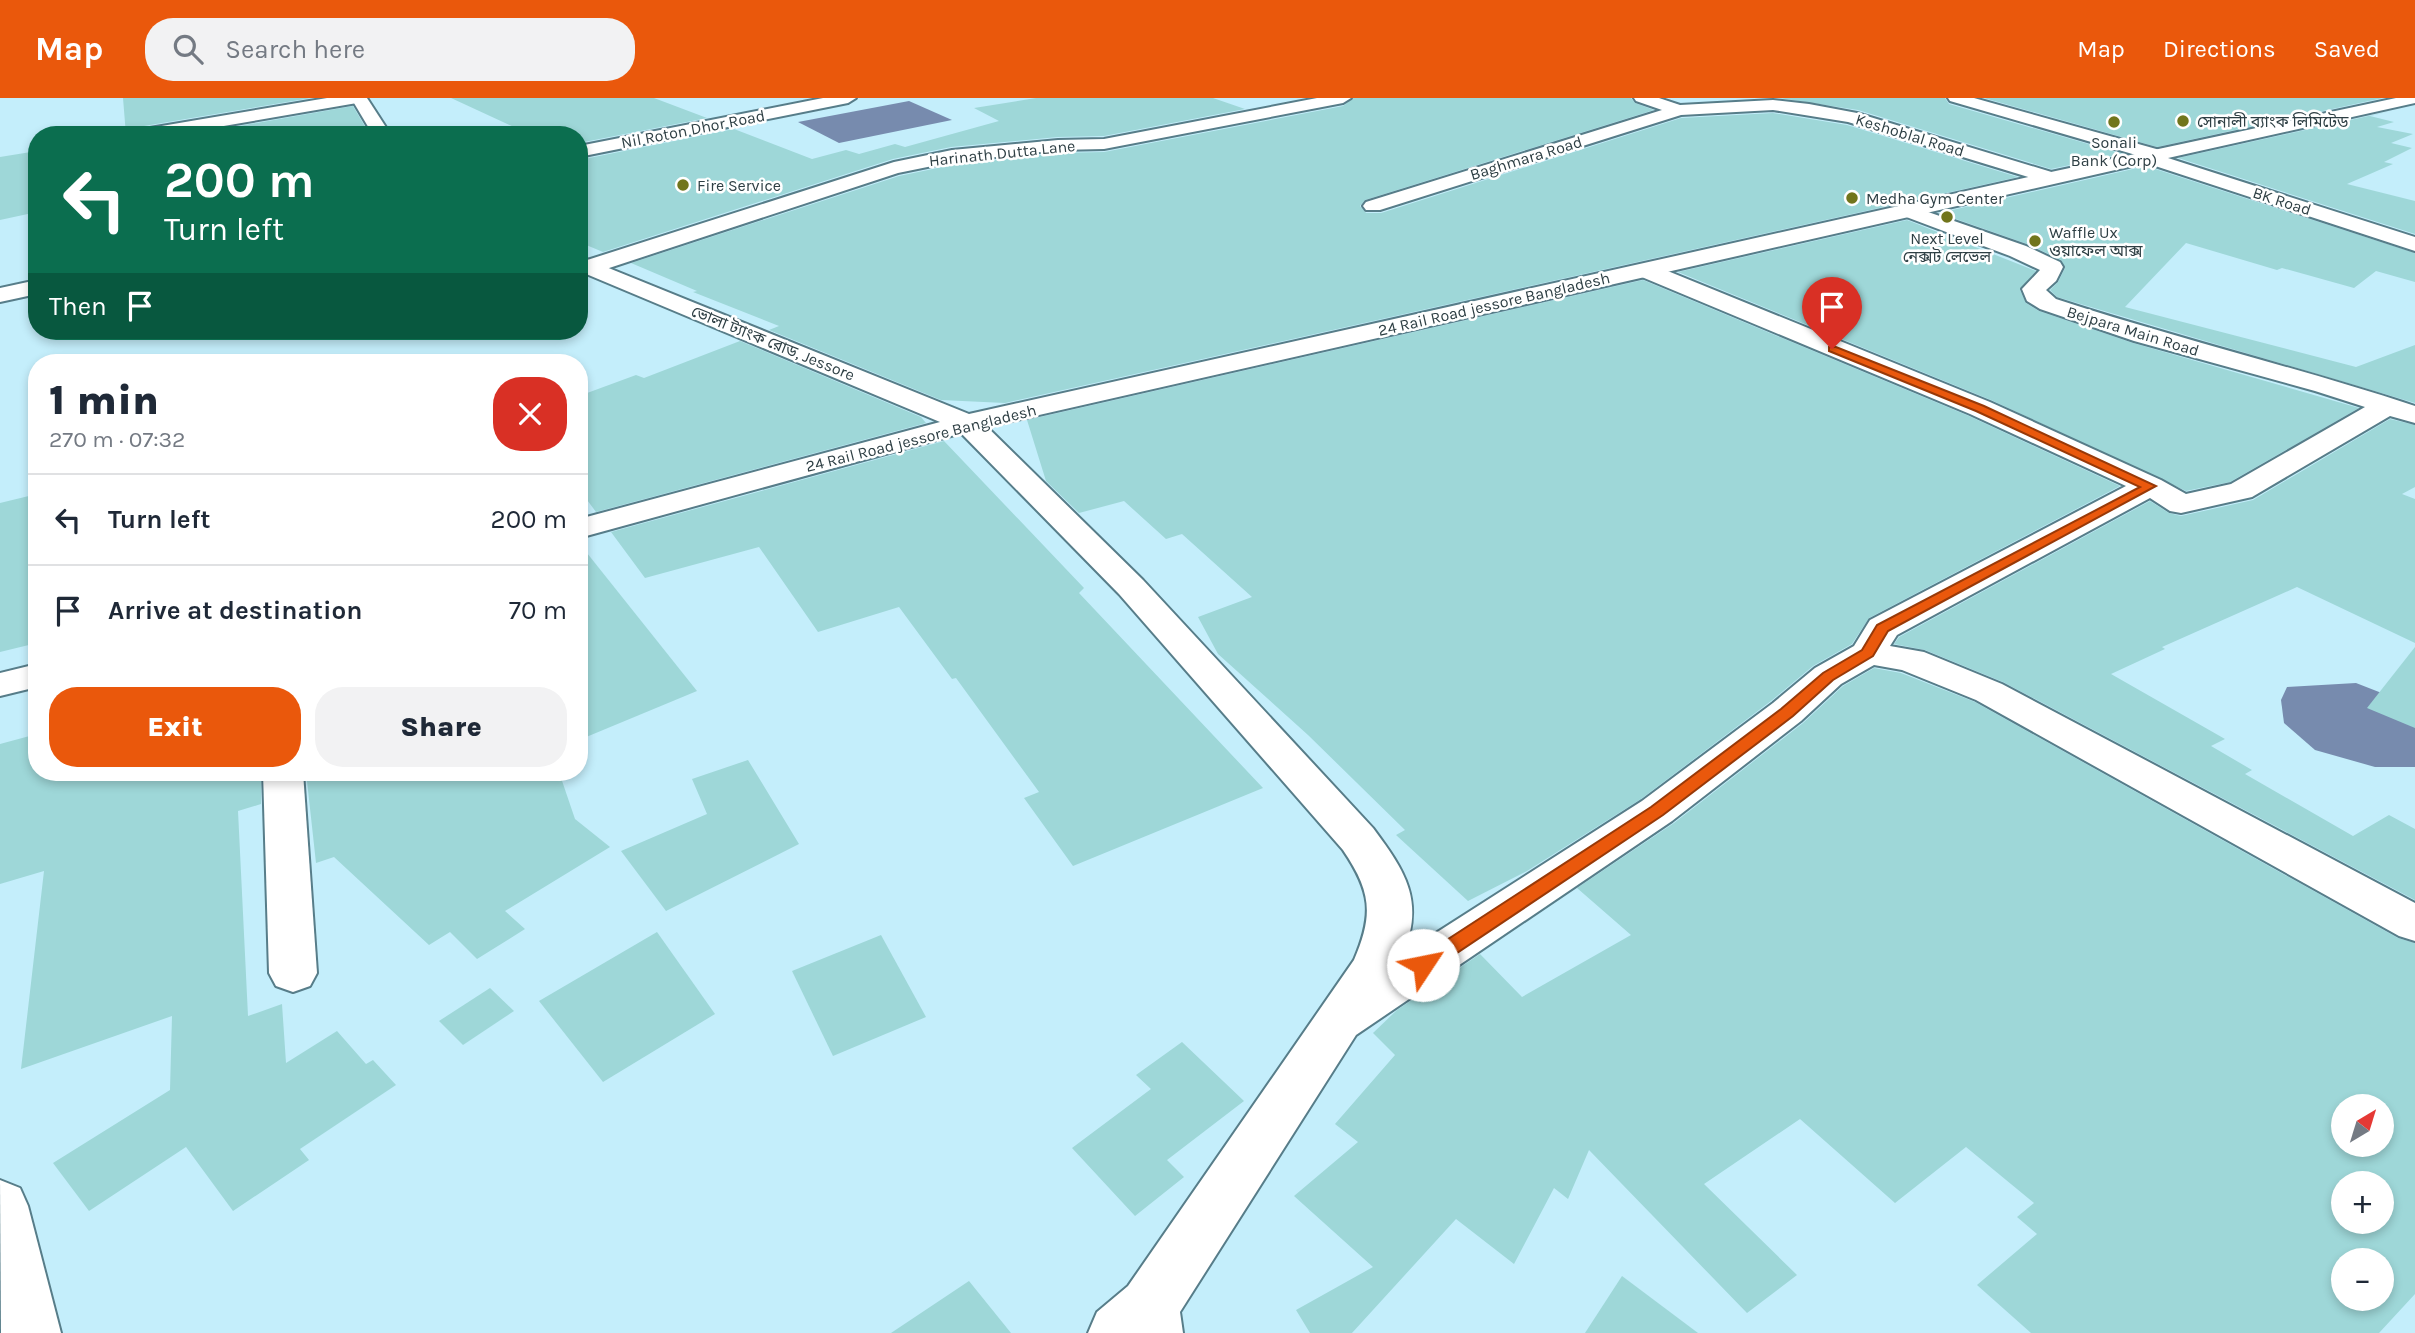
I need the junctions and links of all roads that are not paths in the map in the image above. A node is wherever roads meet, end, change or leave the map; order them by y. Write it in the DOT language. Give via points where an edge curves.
graph roads {
  1 [pos="358,98"];
  2 [pos="848,98"];
  3 [pos="1343,98"];
  4 [pos="1642,98"];
  5 [pos="1956,98"];
  6 [pos="2413,98"];
  7 [pos="1679,110"];
  8 [pos="192,126"];
  9 [pos="376,126"];
  10 [pos="588,150"];
  11 [pos="2155,157"];
  12 [pos="2051,178"];
  13 [pos="1373,206"];
  14 [pos="1908,211"];
  15 [pos="2415,244"];
  16 [pos="588,264"];
  17 [pos="588,267"];
  18 [pos="1645,270"];
  19 [pos="28,289"];
  20 [pos="0,295"];
  21 [pos="2401,411"];
  22 [pos="967,423"];
  23 [pos="2150,486"];
  24 [pos="588,527"];
  25 [pos="1868,653"];
  26 [pos="28,677"];
  27 [pos="0,685"];
  28 [pos="283,781"];
  29 [pos="2415,924"];
  30 [pos="293,973"];
  31 [pos="1339,1021"];
  32 [pos="0,1206"];
  33 [pos="1140,1324"];
  34 [pos="31,1333"];
  1 -- 8 [label="street"];
  1 -- 9 [label="street"];
  2 -- 10 [label="street, Nil Roton Dhor Road"];
  3 -- 16 [label="street, Harinath Dutta Lane" via="1104,144 952,156 906,166"];
  4 -- 7 [label="street, Keshoblal Road"];
  5 -- 11 [label="street, BK Road"];
  6 -- 11 [label="street, 24 Rail Road jessore Bangladesh"];
  7 -- 12 [label="street, Keshoblal Road" via="1809,108"];
  7 -- 13 [label="street, Baghmara Road"];
  11 -- 12 [label="street, 24 Rail Road jessore Bangladesh"];
  11 -- 15 [label="street, BK Road"];
  12 -- 14 [label="street, 24 Rail Road jessore Bangladesh"];
  14 -- 18 [label="street, 24 Rail Road jessore Bangladesh"];
  14 -- 21 [label="street, Bejpara Main Road" via="2052,267 2034,289 2035,296 2048,304"];
  17 -- 22 [label="street, ভোলা ট্যাংক রোড, Jessore"];
  18 -- 22 [label="street, 24 Rail Road jessore Bangladesh"];
  18 -- 23 [label="street" via="1980,408"];
  19 -- 20 [label="street"];
  21 -- 23 [label="street" via="2241,491 2181,504"];
  22 -- 24 [label="street, 24 Rail Road jessore Bangladesh"];
  22 -- 31 [label="street" via="1131,587 1379,868 1392,904 1389,936"];
  23 -- 25 [label="street" via="1883,628"];
  25 -- 29 [label="street" via="1911,660 1989,692"];
  25 -- 31 [label="street" via="1828,676 1657,811"];
  26 -- 27 [label="street"];
  28 -- 30 [label="street"];
  31 -- 33 [label="street"];
  32 -- 34 [label="street"];
}
